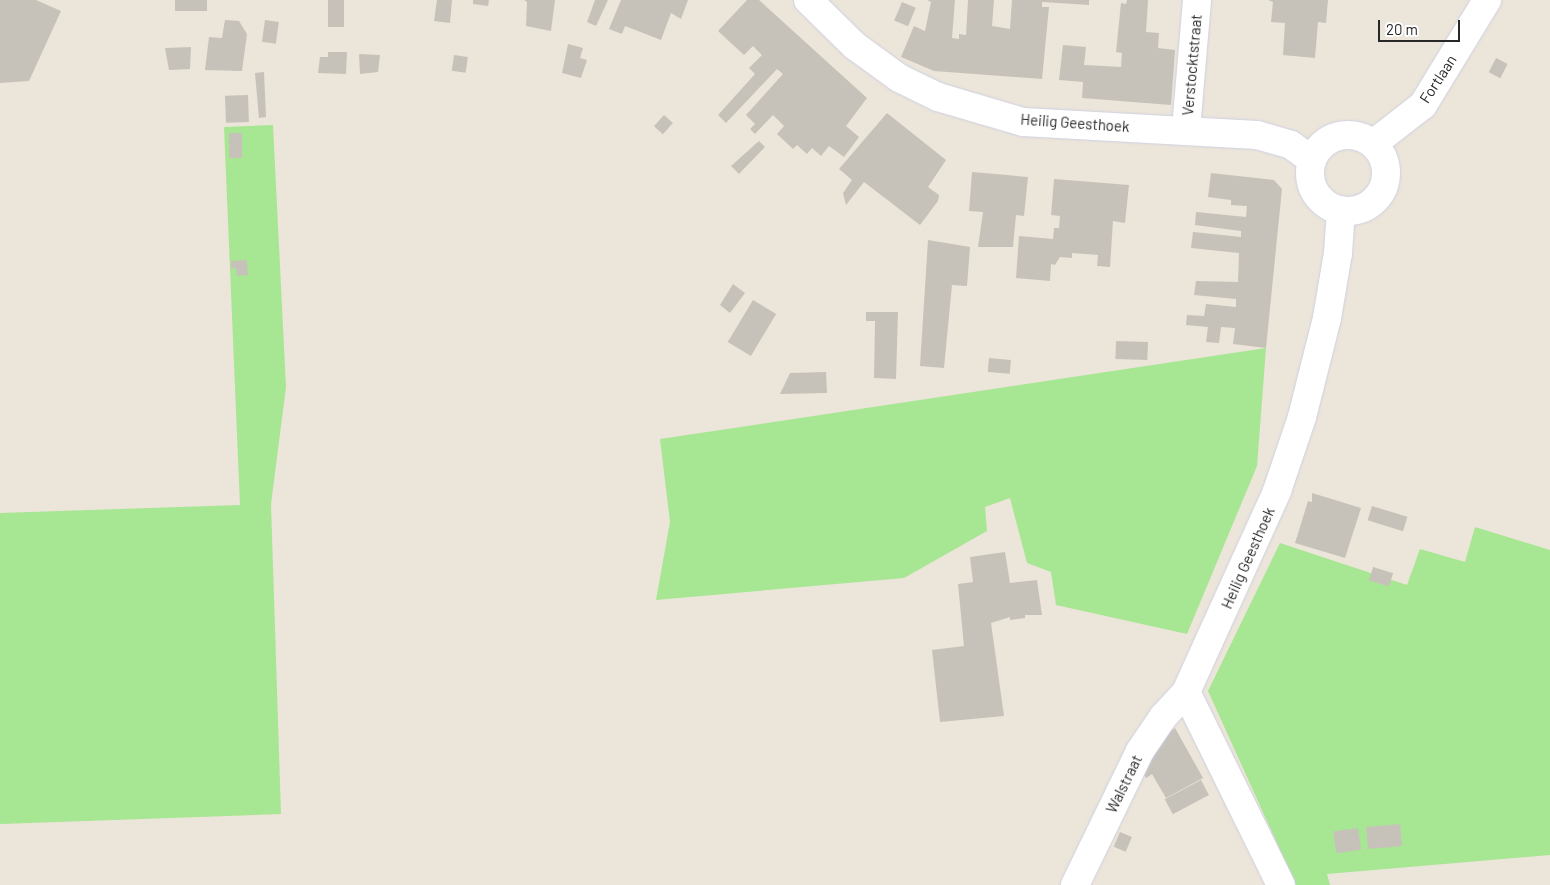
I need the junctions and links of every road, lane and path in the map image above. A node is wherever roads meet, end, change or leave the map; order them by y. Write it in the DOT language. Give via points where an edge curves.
graph roads {
  1 [pos="808,0"];
  2 [pos="1197,0"];
  3 [pos="1487,0"];
  4 [pos="1186,129"];
  5 [pos="1373,144"];
  6 [pos="1312,160"];
  7 [pos="1341,210"];
  8 [pos="1186,692"];
  9 [pos="1075,885"];
  10 [pos="1281,885"];
  1 -- 4 [label="street, Heilig Geesthoek" via="855,46 899,78 938,97 1023,122"];
  2 -- 4 [label="street, Verstocktstraat"];
  3 -- 5 [label="street, Fortlaan" via="1423,105"];
  4 -- 6 [label="street, Heilig Geesthoek" via="1257,135 1291,145"];
  5 -- 6 [label="street" via="1358,136 1333,138 1320,147"];
  5 -- 7 [label="street" via="1385,163 1385,184 1372,202 1362,208"];
  6 -- 7 [label="street" via="1310,174 1317,196"];
  7 -- 8 [label="street, Heilig Geesthoek" via="1338,253 1327,318 1302,417 1277,491"];
  8 -- 9 [label="street, Walstraat" via="1163,717 1140,751"];
  8 -- 10 [label="street"];
}
